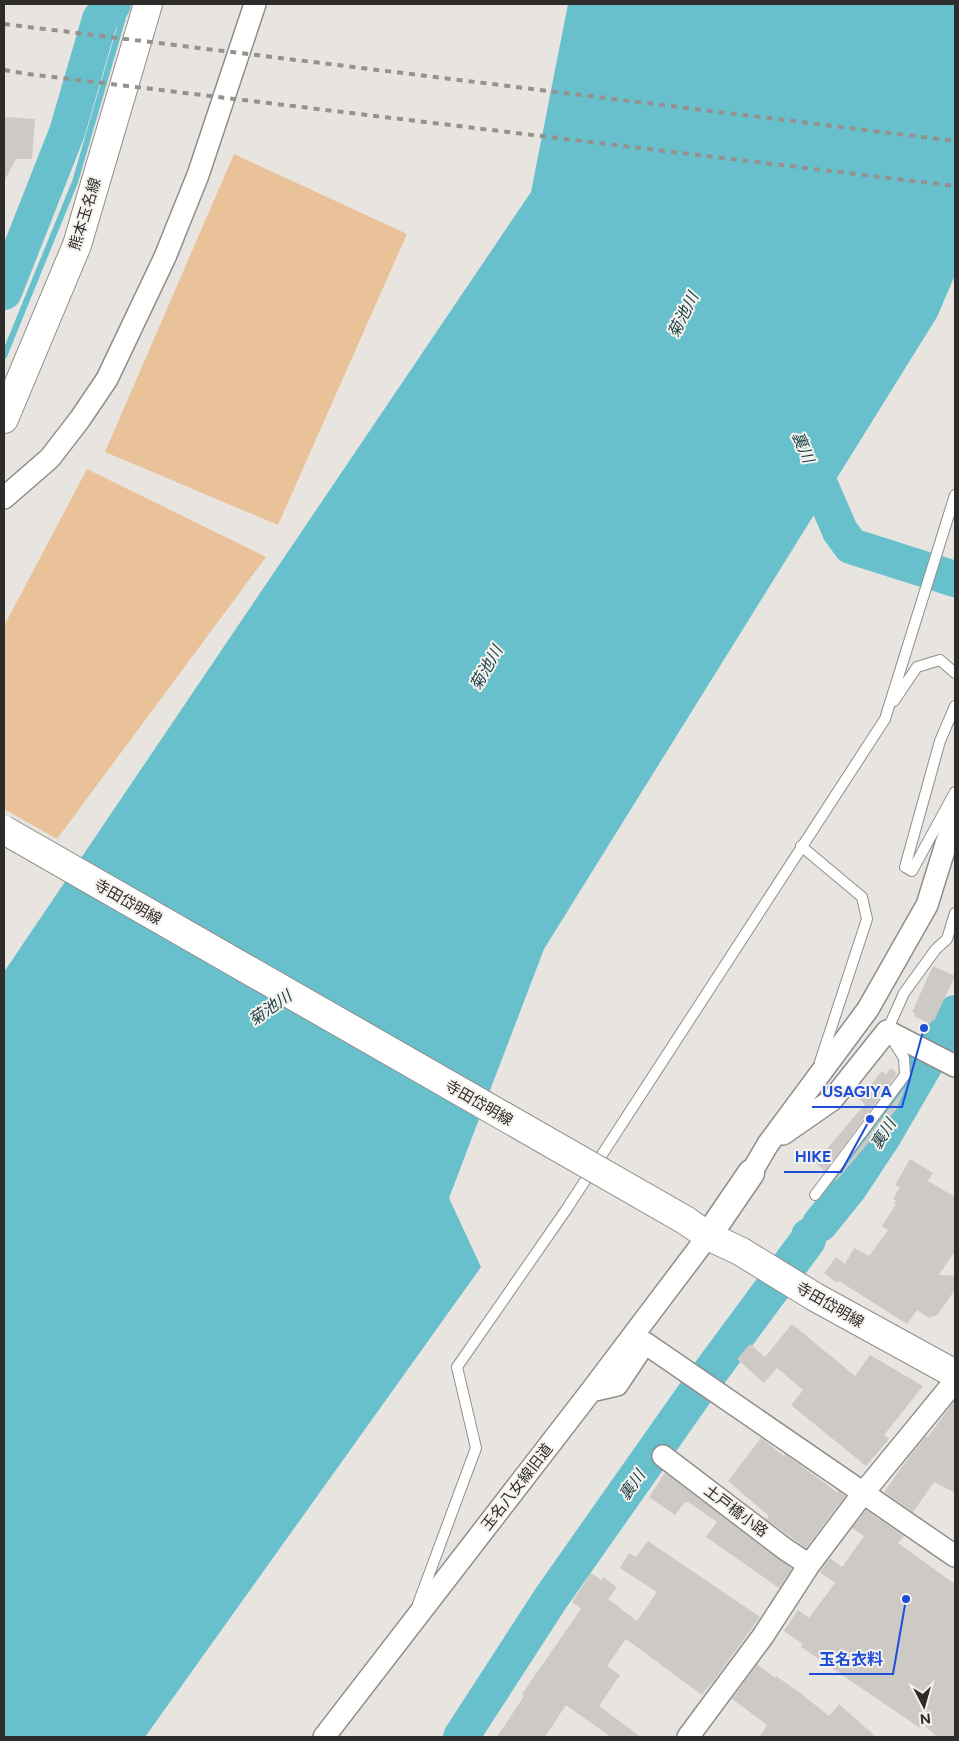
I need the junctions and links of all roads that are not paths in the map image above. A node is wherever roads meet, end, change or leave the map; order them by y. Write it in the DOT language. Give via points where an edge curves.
graph roads {
  1 [pos="148,4"];
  2 [pos="255,4"];
  3 [pos="4,418"];
  4 [pos="955,495"];
  5 [pos="4,498"];
  6 [pos="955,673"];
  7 [pos="955,706"];
  8 [pos="888,711"];
  9 [pos="955,792"];
  10 [pos="955,815"];
  11 [pos="4,830"];
  12 [pos="802,846"];
  13 [pos="955,913"];
  14 [pos="887,1031"];
  15 [pos="955,1066"];
  16 [pos="814,1082"];
  17 [pos="768,1144"];
  18 [pos="752,1173"];
  19 [pos="814,1195"];
  20 [pos="708,1236"];
  21 [pos="692,1259"];
  22 [pos="644,1343"];
  23 [pos="955,1374"];
  24 [pos="955,1381"];
  25 [pos="591,1391"];
  26 [pos="663,1456"];
  27 [pos="864,1492"];
  28 [pos="955,1556"];
  29 [pos="809,1565"];
  30 [pos="410,1625"];
  31 [pos="342,1714"];
  32 [pos="324,1737"];
  33 [pos="330,1737"];
  34 [pos="688,1737"];
  1 -- 3 [label="main road, 熊本玉名線" via="77,245"];
  2 -- 5 [label="street" via="198,175 166,257 107,379 50,458"];
  4 -- 8 [label="lane"];
  6 -- 8 [label="lane" via="940,660 917,667"];
  7 -- 9 [label="lane" via="940,741 905,866 912,871"];
  8 -- 12 [label="lane"];
  10 -- 16 [label="street" via="927,905 868,1009"];
  11 -- 20 [label="main road, 寺田岱明線, bridge"];
  12 -- 16 [label="lane" via="862,897 867,919"];
  12 -- 30 [label="lane" via="566,1210 457,1367 476,1448"];
  13 -- 14 [label="lane" via="947,938 904,993"];
  14 -- 15 [label="street"];
  14 -- 17 [label="street" via="832,1100"];
  14 -- 19 [label="lane" via="904,1058 905,1075"];
  16 -- 17 [label="street"];
  17 -- 18 [label="street"];
  18 -- 20 [label="street"];
  20 -- 21 [label="street, 玉名八女線旧道"];
  20 -- 23 [label="main road, 寺田岱明線" via="740,1251 815,1297"];
  21 -- 22 [label="street" via="697,1276"];
  21 -- 25 [label="street, 玉名八女線旧道"];
  22 -- 25 [label="street" via="617,1385"];
  22 -- 27 [label="street"];
  24 -- 27 [label="street"];
  25 -- 30 [label="street, 玉名八女線旧道"];
  26 -- 29 [label="street, 土戸橋小路"];
  27 -- 28 [label="street"];
  27 -- 29 [label="street"];
  29 -- 34 [label="street" via="763,1636"];
  30 -- 31 [label="street, 玉名八女線旧道"];
  31 -- 32 [label="street, 玉名八女線旧道"];
  31 -- 33 [label="lane"];
}
